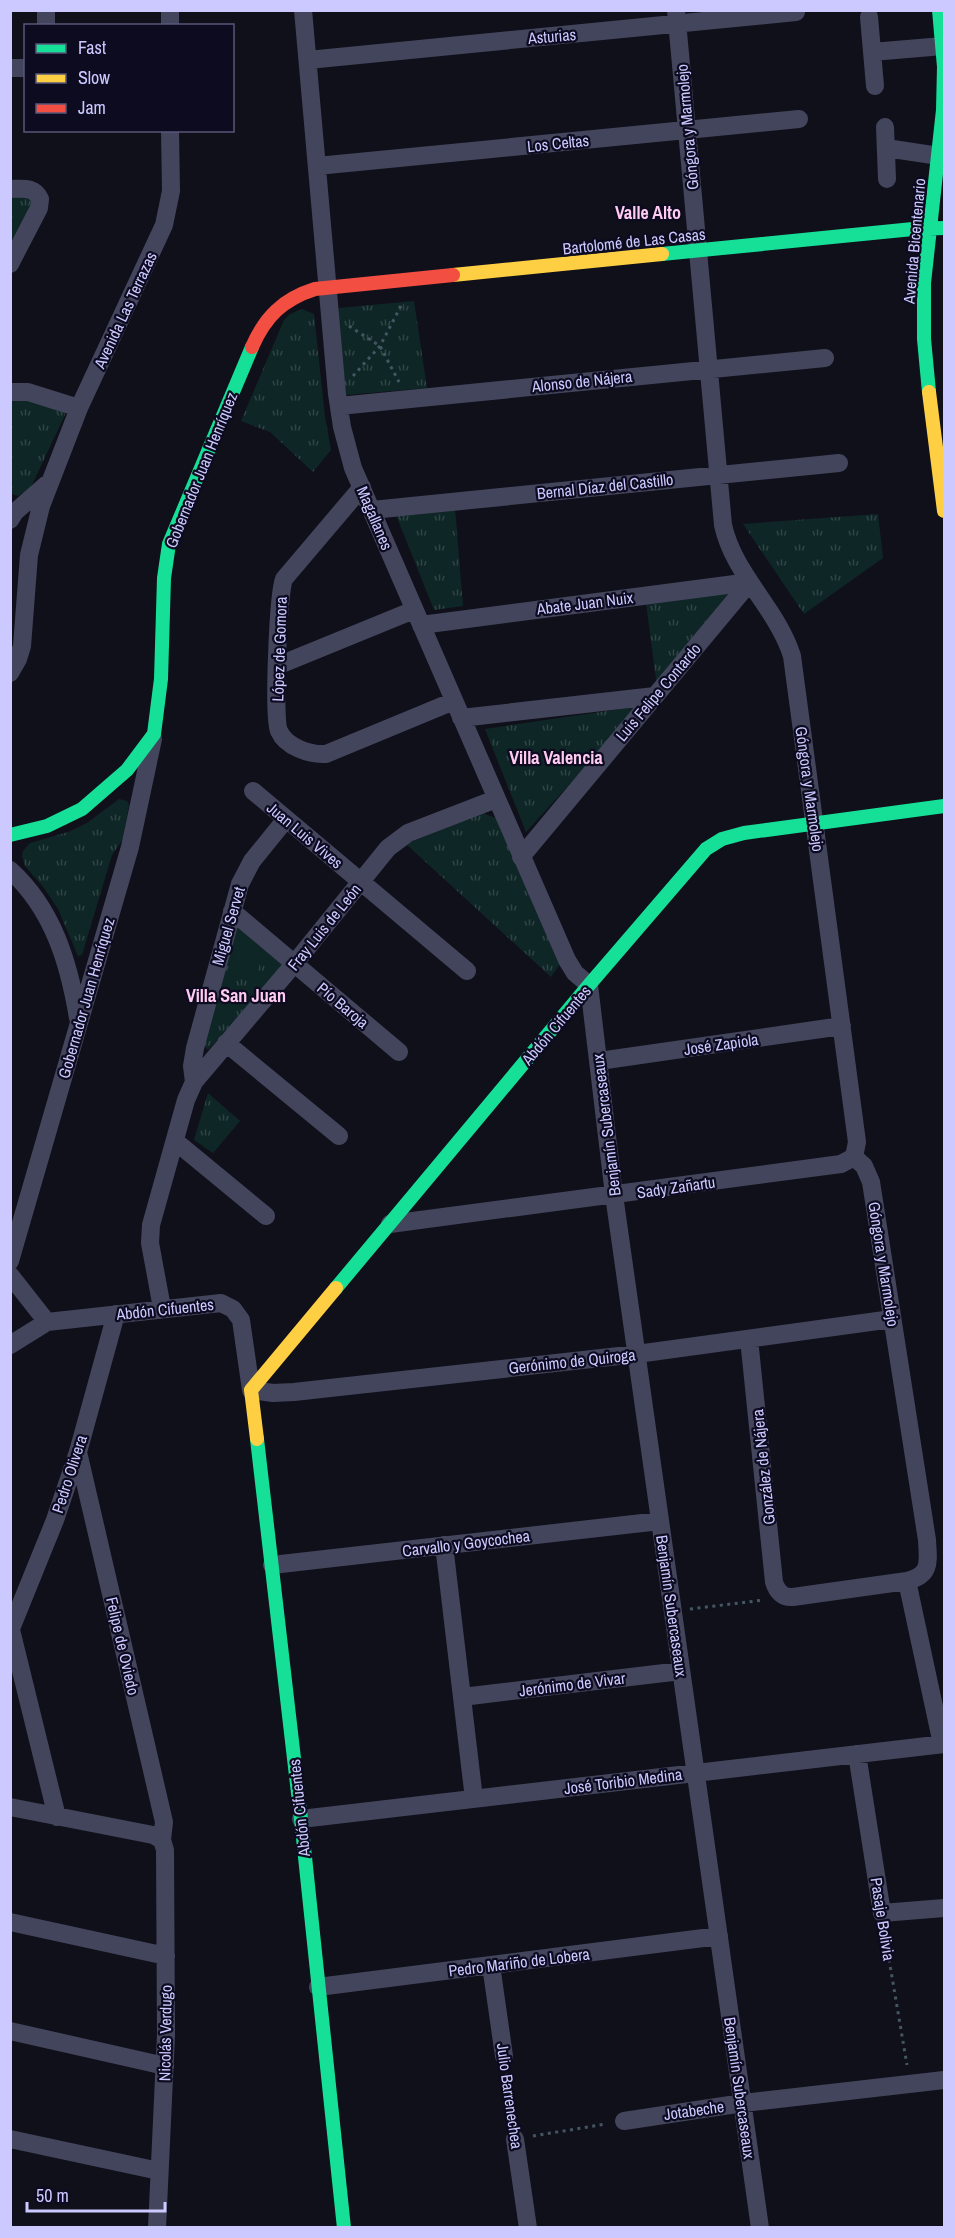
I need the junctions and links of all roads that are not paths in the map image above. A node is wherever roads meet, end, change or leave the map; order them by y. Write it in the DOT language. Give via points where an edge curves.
graph roads {
  1 [pos="303,10"];
  2 [pos="939,10"];
  3 [pos="796,12"];
  4 [pos="676,17"];
  5 [pos="869,17"];
  6 [pos="943,46"];
  7 [pos="872,52"];
  8 [pos="308,60"];
  9 [pos="875,86"];
  10 [pos="799,119"];
  11 [pos="885,127"];
  12 [pos="687,130"];
  13 [pos="170,132"];
  14 [pos="886,148"];
  15 [pos="939,156"];
  16 [pos="317,166"];
  17 [pos="887,179"];
  18 [pos="10,189"];
  19 [pos="929,228"];
  20 [pos="945,228"];
  21 [pos="698,251"];
  22 [pos="10,264"];
  23 [pos="328,288"];
  24 [pos="825,358"];
  25 [pos="709,369"];
  26 [pos="10,392"];
  27 [pos="338,400"];
  28 [pos="79,408"];
  29 [pos="940,427"];
  30 [pos="839,463"];
  31 [pos="718,474"];
  32 [pos="48,483"];
  33 [pos="362,487"];
  34 [pos="372,510"];
  35 [pos="945,511"];
  36 [pos="12,513"];
  37 [pos="29,555"];
  38 [pos="750,582"];
  39 [pos="418,617"];
  40 [pos="278,666"];
  41 [pos="10,673"];
  42 [pos="655,696"];
  43 [pos="454,701"];
  44 [pos="461,718"];
  45 [pos="154,734"];
  46 [pos="253,791"];
  47 [pos="496,799"];
  48 [pos="945,806"];
  49 [pos="286,819"];
  50 [pos="815,823"];
  51 [pos="10,835"];
  52 [pos="521,857"];
  53 [pos="10,870"];
  54 [pos="361,882"];
  55 [pos="232,911"];
  56 [pos="294,964"];
  57 [pos="468,971"];
  58 [pos="589,985"];
  59 [pos="79,1024"];
  60 [pos="842,1026"];
  61 [pos="226,1043"];
  62 [pos="399,1052"];
  63 [pos="599,1061"];
  64 [pos="194,1082"];
  65 [pos="339,1136"];
  66 [pos="175,1141"];
  67 [pos="854,1157"];
  68 [pos="614,1195"];
  69 [pos="266,1216"];
  70 [pos="390,1224"];
  71 [pos="10,1261"];
  72 [pos="10,1275"];
  73 [pos="162,1308"];
  74 [pos="116,1314"];
  75 [pos="892,1319"];
  76 [pos="47,1322"];
  77 [pos="750,1339"];
  78 [pos="10,1345"];
  79 [pos="637,1354"];
  80 [pos="251,1390"];
  81 [pos="78,1452"];
  82 [pos="660,1521"];
  83 [pos="444,1545"];
  84 [pos="272,1565"];
  85 [pos="915,1578"];
  86 [pos="11,1630"];
  87 [pos="681,1671"];
  88 [pos="462,1697"];
  89 [pos="944,1744"];
  90 [pos="857,1754"];
  91 [pos="696,1773"];
  92 [pos="474,1799"];
  93 [pos="10,1807"];
  94 [pos="57,1817"];
  95 [pos="301,1819"];
  96 [pos="162,1840"];
  97 [pos="945,1908"];
  98 [pos="10,1922"];
  99 [pos="719,1936"];
  100 [pos="166,1956"];
  101 [pos="491,1965"];
  102 [pos="318,1987"];
  103 [pos="10,2031"];
  104 [pos="504,2056"];
  105 [pos="165,2066"];
  106 [pos="945,2080"];
  107 [pos="743,2103"];
  108 [pos="624,2121"];
  109 [pos="10,2139"];
  110 [pos="515,2139"];
  111 [pos="159,2171"];
  112 [pos="158,2228"];
  113 [pos="344,2228"];
  114 [pos="528,2228"];
  115 [pos="760,2228"];
  1 -- 8 [label="street, Magallanes"];
  2 -- 6 [label="street, Avenida Bicentenario"];
  3 -- 4 [label="street, Asturias"];
  4 -- 8 [label="street, Asturias"];
  4 -- 12 [label="street, Góngora y Marmolejo"];
  5 -- 7 [label="street"];
  6 -- 7 [label="street"];
  6 -- 15 [label="street, Avenida Bicentenario"];
  7 -- 9 [label="street"];
  8 -- 16 [label="street, Magallanes"];
  10 -- 12 [label="street, Los Celtas"];
  11 -- 14 [label="street"];
  12 -- 16 [label="street, Los Celtas"];
  12 -- 21 [label="street, Góngora y Marmolejo"];
  13 -- 28 [label="street, Avenida Las Terrazas" via="171,191 164,225"];
  14 -- 15 [label="street"];
  14 -- 17 [label="street"];
  15 -- 19 [label="street, Avenida Bicentenario"];
  16 -- 23 [label="street, Magallanes"];
  18 -- 22 [label="street" via="36,191 40,203"];
  19 -- 20 [label="street, Bartolomé de Las Casas"];
  19 -- 21 [label="street, Bartolomé de Las Casas"];
  19 -- 29 [label="street, Avenida Bicentenario" via="923,309"];
  21 -- 23 [label="street, Bartolomé de Las Casas"];
  21 -- 25 [label="street, Góngora y Marmolejo"];
  23 -- 27 [label="street, Magallanes"];
  23 -- 45 [label="street, Gobernador Juan Henríquez" via="296,295 265,319 174,529 164,578 161,679"];
  24 -- 25 [label="street, Alonso de Nájera"];
  25 -- 27 [label="street, Alonso de Nájera" via="408,399"];
  25 -- 31 [label="street, Góngora y Marmolejo"];
  26 -- 28 [label="street" via="28,392"];
  27 -- 33 [label="street, Magallanes" via="347,448"];
  28 -- 32 [label="street, Avenida Las Terrazas"];
  29 -- 35 [label="street, Avenida Bicentenario"];
  30 -- 31 [label="street, Bernal Díaz del Castillo"];
  31 -- 34 [label="street, Bernal Díaz del Castillo"];
  31 -- 38 [label="street, Góngora y Marmolejo" via="726,535 732,554"];
  32 -- 36 [label="street, Avenida Las Terrazas"];
  32 -- 37 [label="street, Avenida Las Terrazas"];
  33 -- 34 [label="street, Magallanes"];
  33 -- 40 [label="street, López de Gomora" via="284,579 280,592"];
  34 -- 39 [label="street, Magallanes"];
  36 -- 37 [label="street, Avenida Las Terrazas" via="25,532"];
  37 -- 41 [label="street, Avenida Las Terrazas" via="24,631 18,659"];
  38 -- 39 [label="street, Abate Juan Nuix"];
  38 -- 42 [label="street, Luis Felipe Contardo"];
  38 -- 50 [label="street, Góngora y Marmolejo" via="786,636 792,656"];
  39 -- 40 [label="street, Abate Juan Nuix"];
  39 -- 43 [label="street, Magallanes"];
  40 -- 43 [label="street, López de Gomora" via="279,732 305,751 327,754"];
  42 -- 44 [label="street"];
  42 -- 52 [label="street, Luis Felipe Contardo"];
  43 -- 44 [label="street, Magallanes"];
  44 -- 47 [label="street, Magallanes"];
  45 -- 51 [label="street, Gobernador Juan Henríquez" via="127,770 82,809 47,826"];
  45 -- 59 [label="street, Gobernador Juan Henríquez" via="130,847"];
  46 -- 49 [label="street, Juan Luis Vives"];
  47 -- 52 [label="street, Magallanes"];
  47 -- 54 [label="street, Fray Luis de León" via="398,839"];
  48 -- 50 [label="street, Abdón Cifuentes"];
  49 -- 54 [label="street, Juan Luis Vives"];
  49 -- 55 [label="street, Miguel Servet" via="246,869"];
  50 -- 58 [label="street, Abdón Cifuentes" via="744,833 714,843 693,862"];
  50 -- 60 [label="street, Góngora y Marmolejo"];
  52 -- 58 [label="street, Magallanes" via="567,960"];
  53 -- 59 [label="street" via="28,888 51,924 71,980"];
  54 -- 56 [label="street, Fray Luis de León"];
  54 -- 57 [label="street, Juan Luis Vives"];
  55 -- 56 [label="street, Pío Baroja"];
  55 -- 64 [label="street, Miguel Servet" via="195,1048"];
  56 -- 61 [label="street, Fray Luis de León"];
  56 -- 62 [label="street, Pío Baroja"];
  58 -- 63 [label="street, Benjamín Subercaseaux"];
  58 -- 70 [label="street, Abdón Cifuentes"];
  59 -- 71 [label="street, Gobernador Juan Henríquez"];
  60 -- 63 [label="street, José Zapiola"];
  60 -- 67 [label="street, Góngora y Marmolejo" via="857,1142"];
  61 -- 64 [label="street, Fray Luis de León"];
  61 -- 65 [label="street"];
  63 -- 68 [label="street, Benjamín Subercaseaux"];
  64 -- 66 [label="street, Fray Luis de León"];
  66 -- 69 [label="street"];
  66 -- 73 [label="street, Fray Luis de León" via="150,1234"];
  67 -- 68 [label="street, Sady Zañartu" via="841,1164"];
  67 -- 75 [label="street, Góngora y Marmolejo" via="864,1166 871,1182"];
  68 -- 70 [label="street, Sady Zañartu"];
  68 -- 79 [label="street, Benjamín Subercaseaux"];
  70 -- 80 [label="street, Abdón Cifuentes"];
  72 -- 76 [label="street"];
  73 -- 74 [label="street, Abdón Cifuentes"];
  73 -- 80 [label="street, Abdón Cifuentes" via="214,1302 233,1309 241,1320"];
  74 -- 76 [label="street, Abdón Cifuentes"];
  74 -- 81 [label="street, Pedro Olivera"];
  75 -- 77 [label="street, Gerónimo de Quiroga"];
  75 -- 85 [label="street, Góngora y Marmolejo" via="927,1540 928,1562"];
  76 -- 78 [label="street, Abdón Cifuentes"];
  77 -- 79 [label="street, Gerónimo de Quiroga"];
  77 -- 85 [label="street, González de Nájera" via="774,1582 781,1594 793,1597"];
  79 -- 80 [label="street, Gerónimo de Quiroga" via="294,1392"];
  79 -- 82 [label="street, Benjamín Subercaseaux"];
  80 -- 84 [label="street, Abdón Cifuentes"];
  81 -- 86 [label="street, Pedro Olivera"];
  81 -- 96 [label="street, Felipe de Oviedo" via="164,1822"];
  82 -- 83 [label="street, Carvallo y Goycochea"];
  82 -- 87 [label="street, Benjamín Subercaseaux"];
  83 -- 84 [label="street, Carvallo y Goycochea"];
  83 -- 88 [label="street"];
  84 -- 95 [label="street, Abdón Cifuentes"];
  85 -- 89 [label="street"];
  86 -- 94 [label="street"];
  87 -- 88 [label="street, Jerónimo de Vivar"];
  87 -- 91 [label="street, Benjamín Subercaseaux"];
  88 -- 92 [label="street"];
  89 -- 90 [label="street, José Toribio Medina"];
  90 -- 91 [label="street, José Toribio Medina"];
  90 -- 97 [label="street, Pasaje Bolivia" via="882,1913"];
  91 -- 92 [label="street, José Toribio Medina"];
  91 -- 99 [label="street, Benjamín Subercaseaux"];
  92 -- 95 [label="street, José Toribio Medina"];
  93 -- 94 [label="street"];
  94 -- 96 [label="street"];
  95 -- 102 [label="street, Abdón Cifuentes"];
  96 -- 100 [label="street, Nicolás Verdugo"];
  98 -- 100 [label="street"];
  99 -- 101 [label="street, Pedro Mariño de Lobera"];
  99 -- 107 [label="street, Benjamín Subercaseaux"];
  100 -- 105 [label="street, Nicolás Verdugo"];
  101 -- 102 [label="street, Pedro Mariño de Lobera"];
  101 -- 104 [label="street, Julio Barrenechea"];
  102 -- 113 [label="street, Abdón Cifuentes"];
  103 -- 105 [label="street"];
  105 -- 111 [label="street, Nicolás Verdugo"];
  106 -- 107 [label="street, Jotabeche"];
  107 -- 108 [label="street, Jotabeche"];
  107 -- 115 [label="street, Benjamín Subercaseaux"];
  109 -- 111 [label="street"];
  110 -- 114 [label="street, Julio Barrenechea"];
  111 -- 112 [label="street, Nicolás Verdugo"];
}
